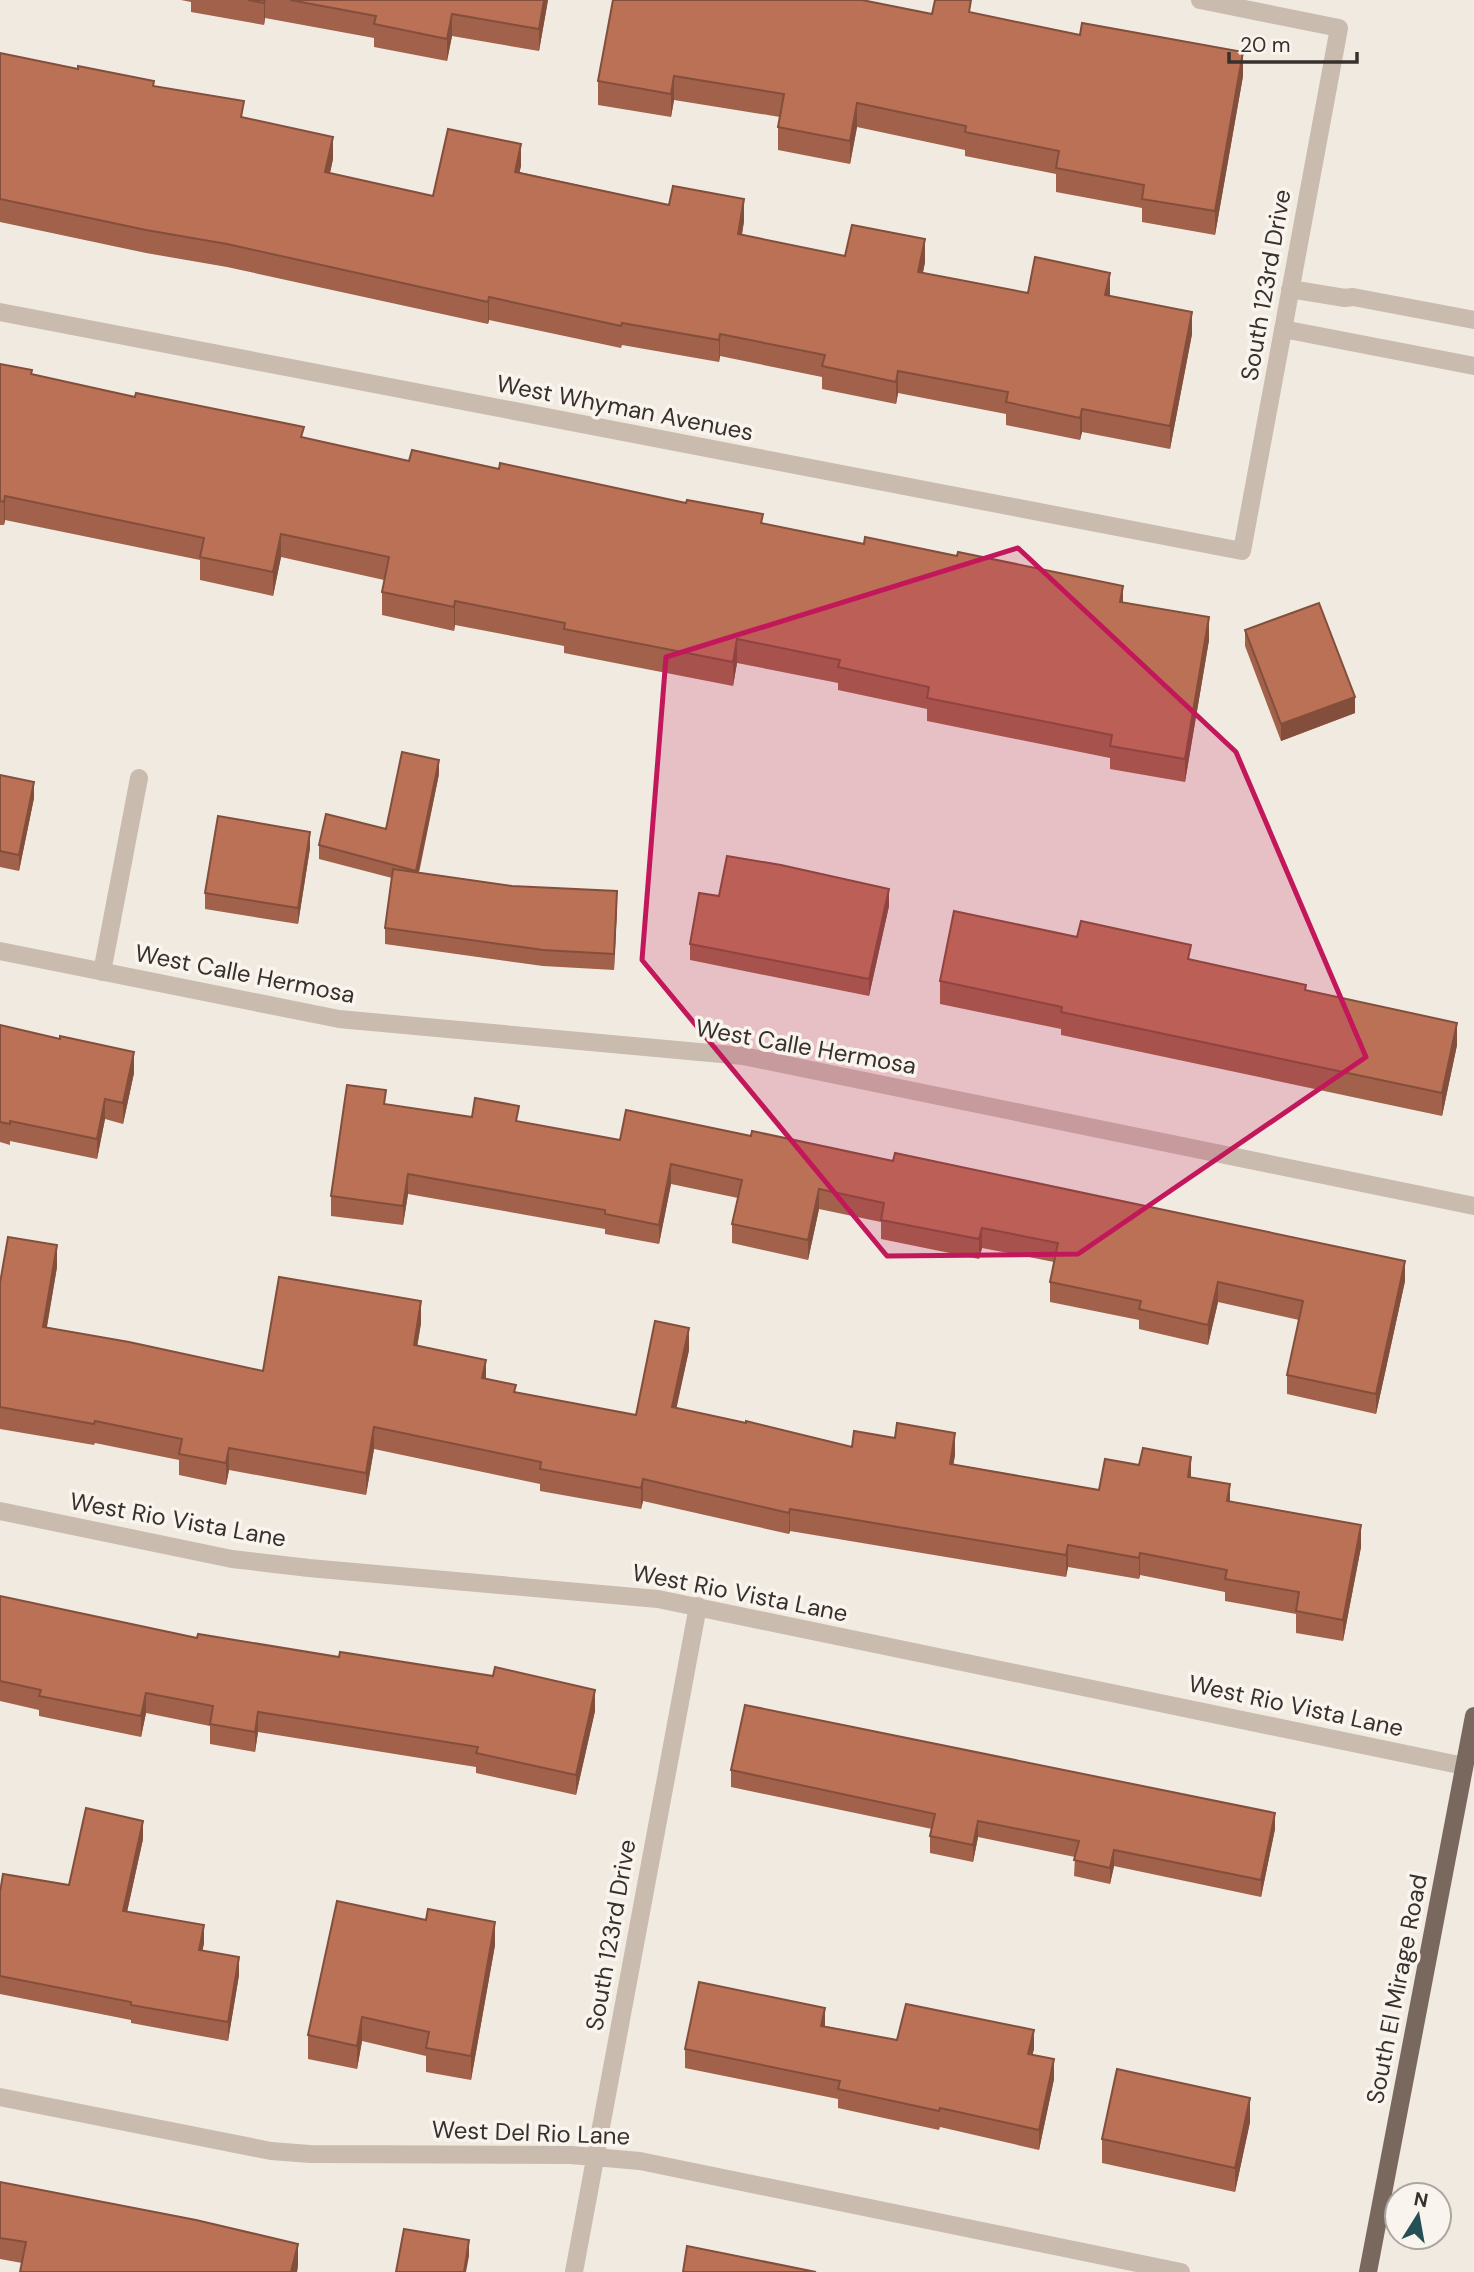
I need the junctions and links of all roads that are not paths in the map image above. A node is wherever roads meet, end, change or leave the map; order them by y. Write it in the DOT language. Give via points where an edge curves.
graph roads {
  1 [pos="1200,0"];
  2 [pos="1290,289"];
  3 [pos="0,312"];
  4 [pos="1474,320"];
  5 [pos="1283,329"];
  6 [pos="1474,366"];
  7 [pos="1242,551"];
  8 [pos="139,778"];
  9 [pos="0,951"];
  10 [pos="102,972"];
  11 [pos="1474,1206"];
  12 [pos="0,1511"];
  13 [pos="698,1606"];
  14 [pos="1474,1716"];
  15 [pos="1464,1766"];
  16 [pos="0,2097"];
  17 [pos="596,2156"];
  18 [pos="574,2272"];
  19 [pos="1181,2272"];
  20 [pos="1368,2272"];
  1 -- 2 [label="street, South 123rd Drive" via="1339,28"];
  2 -- 4 [label="street"];
  2 -- 5 [label="street, South 123rd Drive"];
  3 -- 7 [label="street, West Whyman Avenues"];
  5 -- 6 [label="street"];
  5 -- 7 [label="street, South 123rd Drive"];
  8 -- 10 [label="street"];
  9 -- 10 [label="street, West Calle Hermosa"];
  10 -- 11 [label="street, West Calle Hermosa" via="362,1022 743,1056"];
  12 -- 13 [label="street, West Rio Vista Lane" via="232,1559 616,1594"];
  13 -- 15 [label="street, West Rio Vista Lane"];
  13 -- 17 [label="street, South 123rd Drive"];
  14 -- 15 [label="main road, South El Mirage Road"];
  15 -- 20 [label="main road, South El Mirage Road"];
  16 -- 17 [label="street, West Del Rio Lane" via="271,2151"];
  17 -- 18 [label="street, South 123rd Drive"];
  17 -- 19 [label="street, West Del Rio Lane" via="640,2161"];
}
